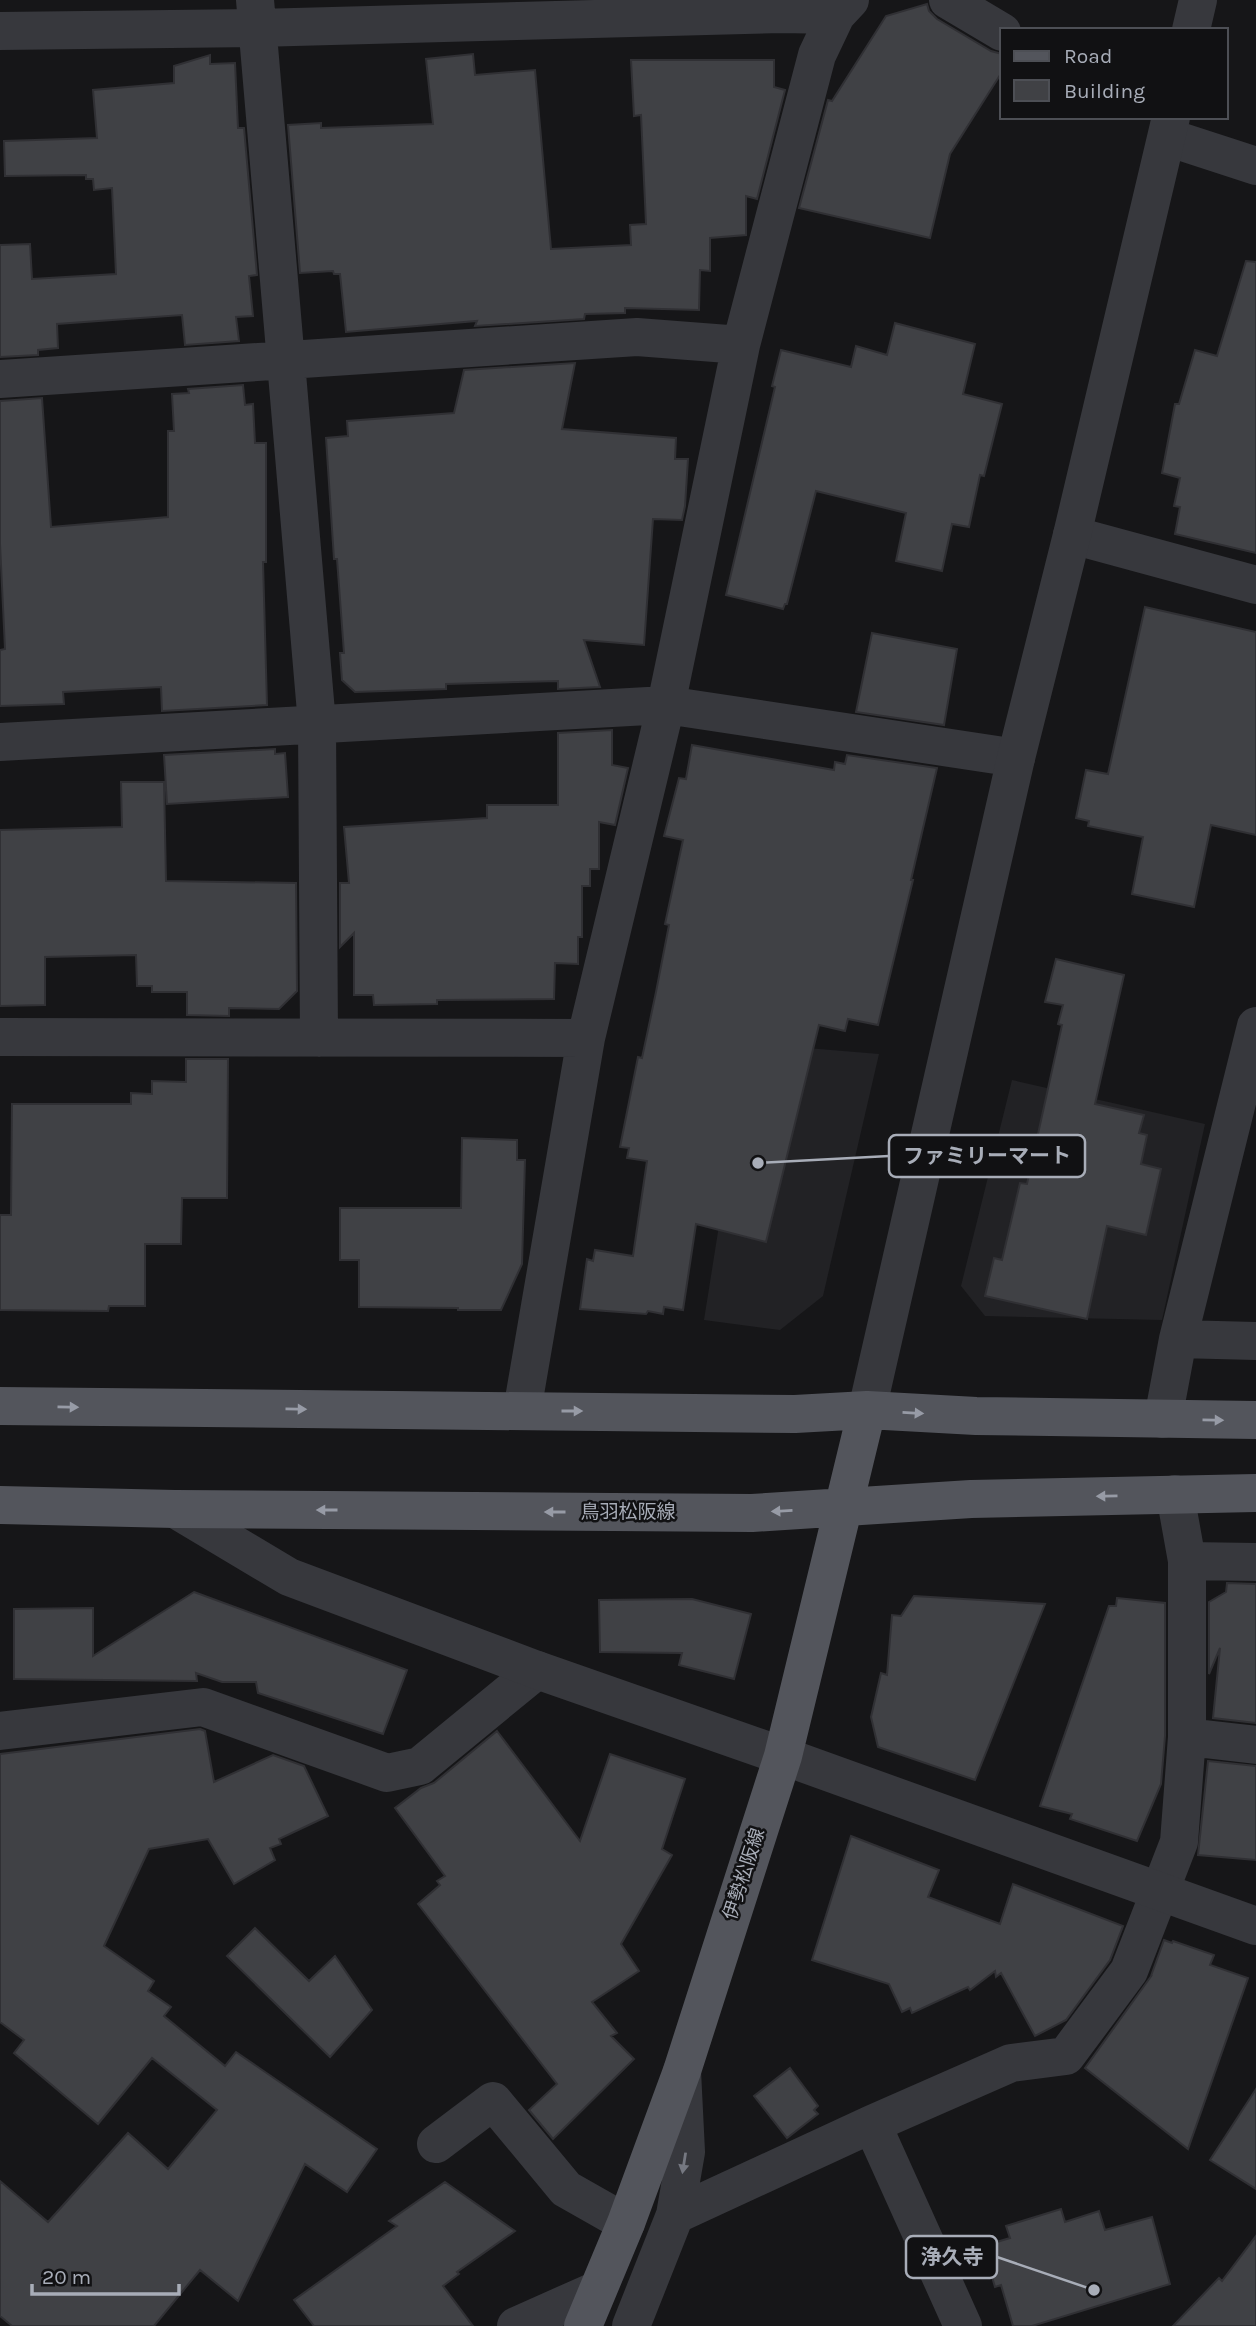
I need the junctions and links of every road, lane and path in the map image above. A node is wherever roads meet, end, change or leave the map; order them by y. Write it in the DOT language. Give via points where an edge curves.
graph roads {
  1 [pos="948,0"];
  2 [pos="1198,0"];
  3 [pos="843,8"];
  4 [pos="256,14"];
  5 [pos="1191,28"];
  6 [pos="0,31"];
  7 [pos="1000,31"];
  8 [pos="1169,127"];
  9 [pos="1256,166"];
  10 [pos="741,345"];
  11 [pos="286,359"];
  12 [pos="0,379"];
  13 [pos="1072,536"];
  14 [pos="1256,585"];
  15 [pos="666,705"];
  16 [pos="317,724"];
  17 [pos="0,742"];
  18 [pos="1016,758"];
  19 [pos="1256,1026"];
  20 [pos="0,1037"];
  21 [pos="319,1038"];
  22 [pos="586,1038"];
  23 [pos="1178,1339"];
  24 [pos="1256,1340"];
  25 [pos="0,1406"];
  26 [pos="867,1410"];
  27 [pos="522,1411"];
  28 [pos="1163,1419"];
  29 [pos="1256,1420"];
  30 [pos="1256,1493"];
  31 [pos="1175,1494"];
  32 [pos="0,1505"];
  33 [pos="844,1508"];
  34 [pos="175,1509"];
  35 [pos="1187,1561"];
  36 [pos="1256,1562"];
  37 [pos="537,1670"];
  38 [pos="0,1731"];
  39 [pos="1188,1737"];
  40 [pos="1256,1745"];
  41 [pos="783,1756"];
  42 [pos="1160,1891"];
  43 [pos="1256,1926"];
  44 [pos="682,2071"];
  45 [pos="872,2124"];
  46 [pos="436,2144"];
  47 [pos="675,2215"];
  48 [pos="626,2222"];
  49 [pos="597,2290"];
  50 [pos="528,2323"];
  51 [pos="583,2326"];
  52 [pos="631,2326"];
  53 [pos="963,2326"];
  1 -- 7 [label="street"];
  2 -- 5 [label="street"];
  3 -- 4 [label="street" via="781,14"];
  3 -- 10 [label="street" via="817,55"];
  4 -- 6 [label="street"];
  4 -- 11 [label="street"];
  8 -- 9 [label="street"];
  8 -- 13 [label="street"];
  10 -- 11 [label="street" via="637,337"];
  10 -- 15 [label="street"];
  11 -- 12 [label="street"];
  11 -- 16 [label="street"];
  13 -- 14 [label="street"];
  13 -- 18 [label="street"];
  15 -- 16 [label="street"];
  15 -- 18 [label="street"];
  15 -- 22 [label="street"];
  16 -- 17 [label="street"];
  16 -- 21 [label="street"];
  18 -- 26 [label="street"];
  19 -- 23 [label="street"];
  20 -- 21 [label="street"];
  21 -- 22 [label="street"];
  22 -- 27 [label="street"];
  23 -- 24 [label="street"];
  23 -- 28 [label="street"];
  25 -- 27 [label="main road, one-way"];
  27 -- 26 [label="main road, one-way" via="795,1414"];
  26 -- 28 [label="main road, one-way"];
  26 -- 33 [label="main road, 伊勢松阪線"];
  28 -- 29 [label="main road, one-way"];
  30 -- 31 [label="main road, 鳥羽松阪線"];
  31 -- 33 [label="main road, 鳥羽松阪線, one-way" via="971,1499"];
  31 -- 35 [label="street"];
  32 -- 34 [label="main road, 鳥羽松阪線"];
  33 -- 34 [label="main road, 鳥羽松阪線, one-way" via="752,1513"];
  33 -- 41 [label="main road, 伊勢松阪線"];
  34 -- 37 [label="street" via="289,1577"];
  35 -- 36 [label="street"];
  35 -- 39 [label="street"];
  37 -- 38 [label="street" via="420,1766 387,1773 203,1707"];
  37 -- 41 [label="street"];
  39 -- 40 [label="street"];
  39 -- 42 [label="street" via="1179,1842"];
  41 -- 42 [label="street"];
  41 -- 44 [label="main road, 伊勢松阪線"];
  42 -- 43 [label="street"];
  42 -- 45 [label="street" via="1129,1971 1066,2056 1011,2063"];
  44 -- 47 [label="street, one-way" via="686,2152"];
  44 -- 48 [label="main road, 伊勢松阪線"];
  45 -- 47 [label="street"];
  45 -- 53 [label="street"];
  46 -- 48 [label="street" via="493,2101 566,2189"];
  47 -- 52 [label="street"];
  48 -- 49 [label="main road, 伊勢松阪線"];
  49 -- 50 [label="street"];
  49 -- 51 [label="main road, 伊勢松阪線"];
}
